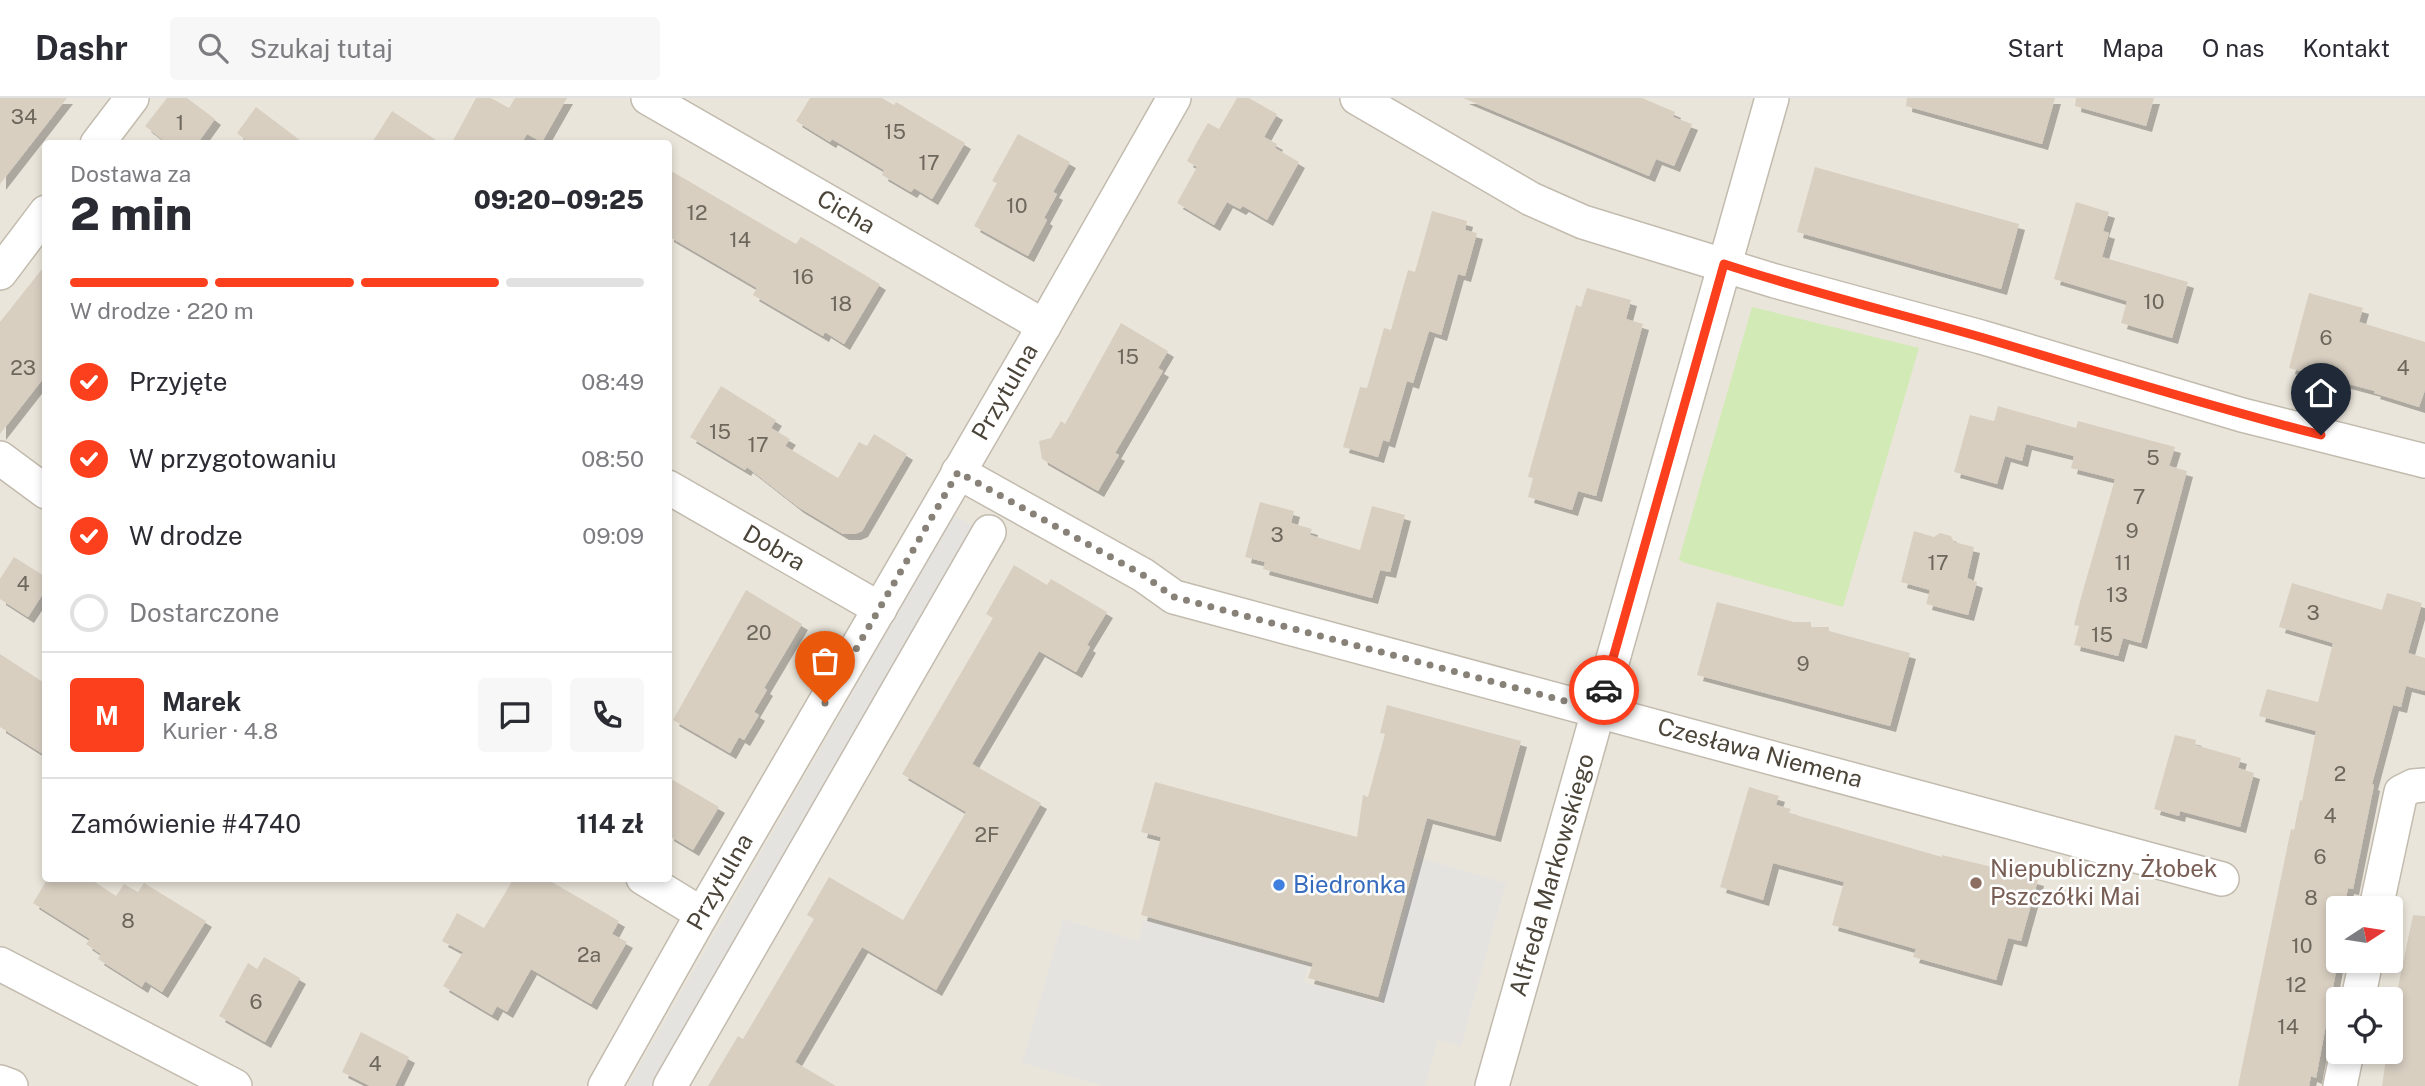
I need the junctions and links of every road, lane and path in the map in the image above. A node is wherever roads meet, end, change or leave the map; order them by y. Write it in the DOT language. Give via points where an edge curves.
graph roads {
  1 [pos="131,98"];
  2 [pos="648,98"];
  3 [pos="1174,98"];
  4 [pos="1357,98"];
  5 [pos="1772,98"];
  6 [pos="105,140"];
  7 [pos="42,217"];
  8 [pos="1724,264"];
  9 [pos="0,272"];
  10 [pos="1044,327"];
  11 [pos="0,458"];
  12 [pos="2425,461"];
  13 [pos="958,472"];
  14 [pos="42,489"];
  15 [pos="672,489"];
  16 [pos="989,532"];
  17 [pos="880,609"];
  18 [pos="1599,710"];
  19 [pos="2425,785"];
  20 [pos="2222,879"];
  21 [pos="650,882"];
  22 [pos="2379,896"];
  23 [pos="702,914"];
  24 [pos="0,964"];
  25 [pos="2345,1064"];
  26 [pos="0,1082"];
  27 [pos="11,1086"];
  28 [pos="236,1086"];
  29 [pos="605,1086"];
  30 [pos="670,1086"];
  31 [pos="1492,1086"];
  32 [pos="2340,1086"];
  1 -- 6 [label="street"];
  2 -- 10 [label="street, Cicha"];
  3 -- 10 [label="street, Przytulna"];
  4 -- 8 [label="street" via="1583,222"];
  5 -- 8 [label="street, Alfreda Markowskiego"];
  7 -- 9 [label="street"];
  8 -- 12 [label="street" via="2242,415"];
  8 -- 18 [label="street, Alfreda Markowskiego"];
  10 -- 13 [label="street, Przytulna"];
  11 -- 14 [label="street"];
  13 -- 17 [label="street, Przytulna"];
  13 -- 18 [label="street, Czesława Niemena" via="1143,575 1174,597"];
  15 -- 17 [label="street, Dobra"];
  16 -- 30 [label="street"];
  17 -- 23 [label="street, Przytulna"];
  18 -- 20 [label="street, Czesława Niemena"];
  18 -- 31 [label="street, Alfreda Markowskiego"];
  19 -- 22 [label="street" via="2401,792"];
  21 -- 23 [label="street"];
  23 -- 29 [label="street, Przytulna"];
  24 -- 28 [label="street"];
  25 -- 32 [label="street"];
  26 -- 27 [label="street"];
}
